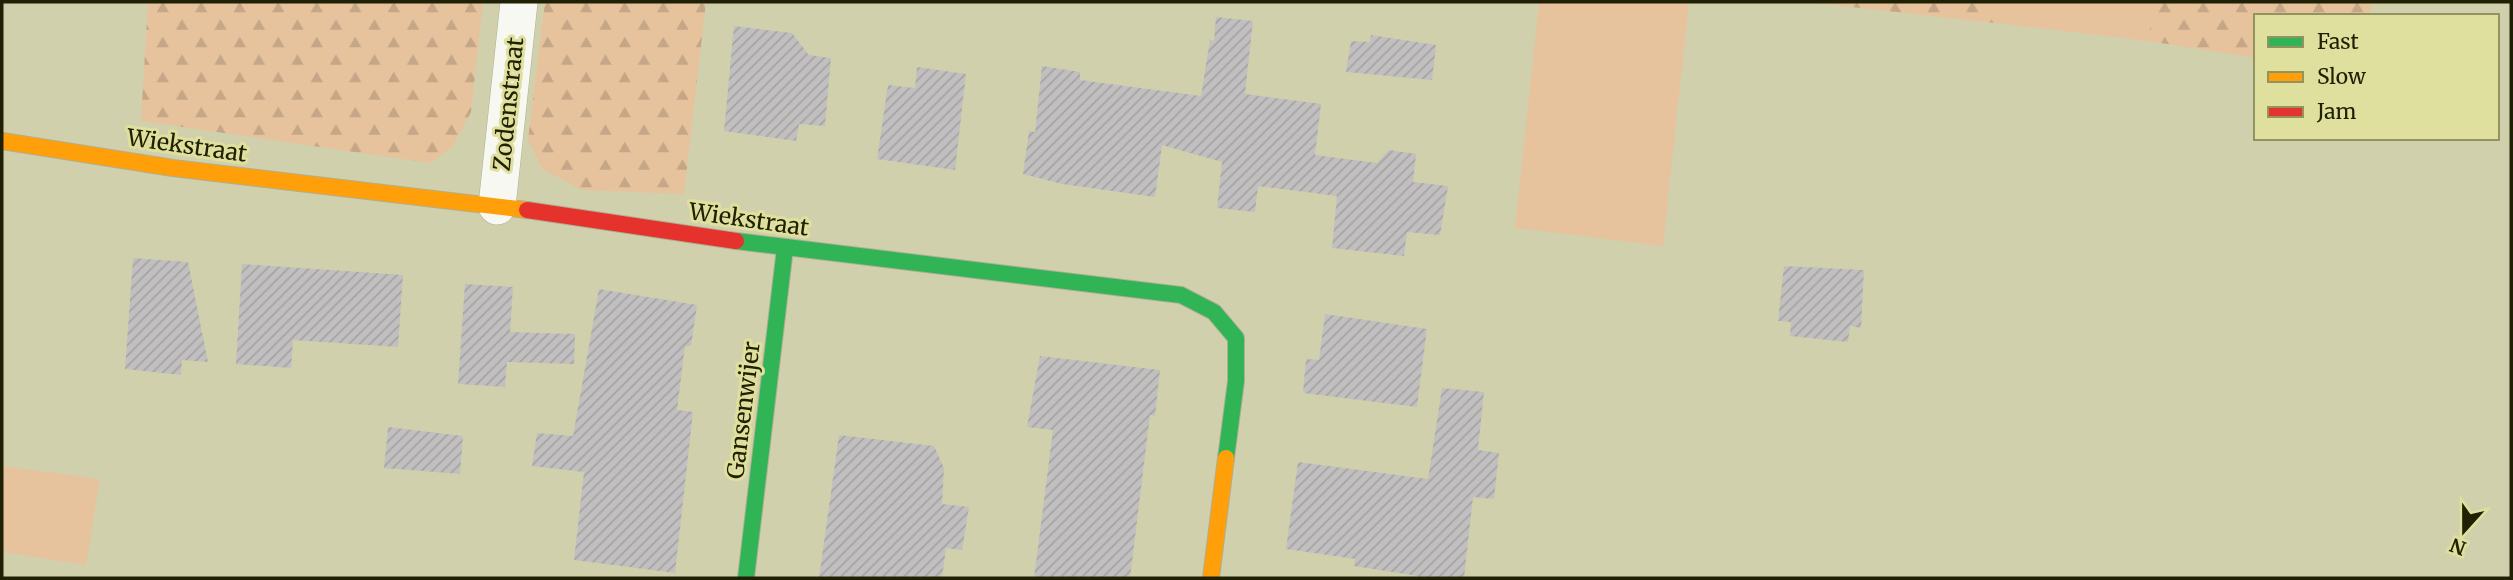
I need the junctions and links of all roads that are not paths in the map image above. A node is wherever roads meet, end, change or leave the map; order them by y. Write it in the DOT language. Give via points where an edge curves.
graph roads {
  1 [pos="519,2"];
  2 [pos="2,141"];
  3 [pos="497,206"];
  4 [pos="785,247"];
  5 [pos="746,578"];
  6 [pos="1211,578"];
  1 -- 3 [label="street, Zodenstraat"];
  2 -- 3 [label="street, Wiekstraat" via="173,168"];
  3 -- 4 [label="street, Wiekstraat"];
  4 -- 5 [label="street, Gansenwijer"];
  4 -- 6 [label="street, Wiekstraat" via="1181,295 1214,312 1237,338 1236,381"];
}
